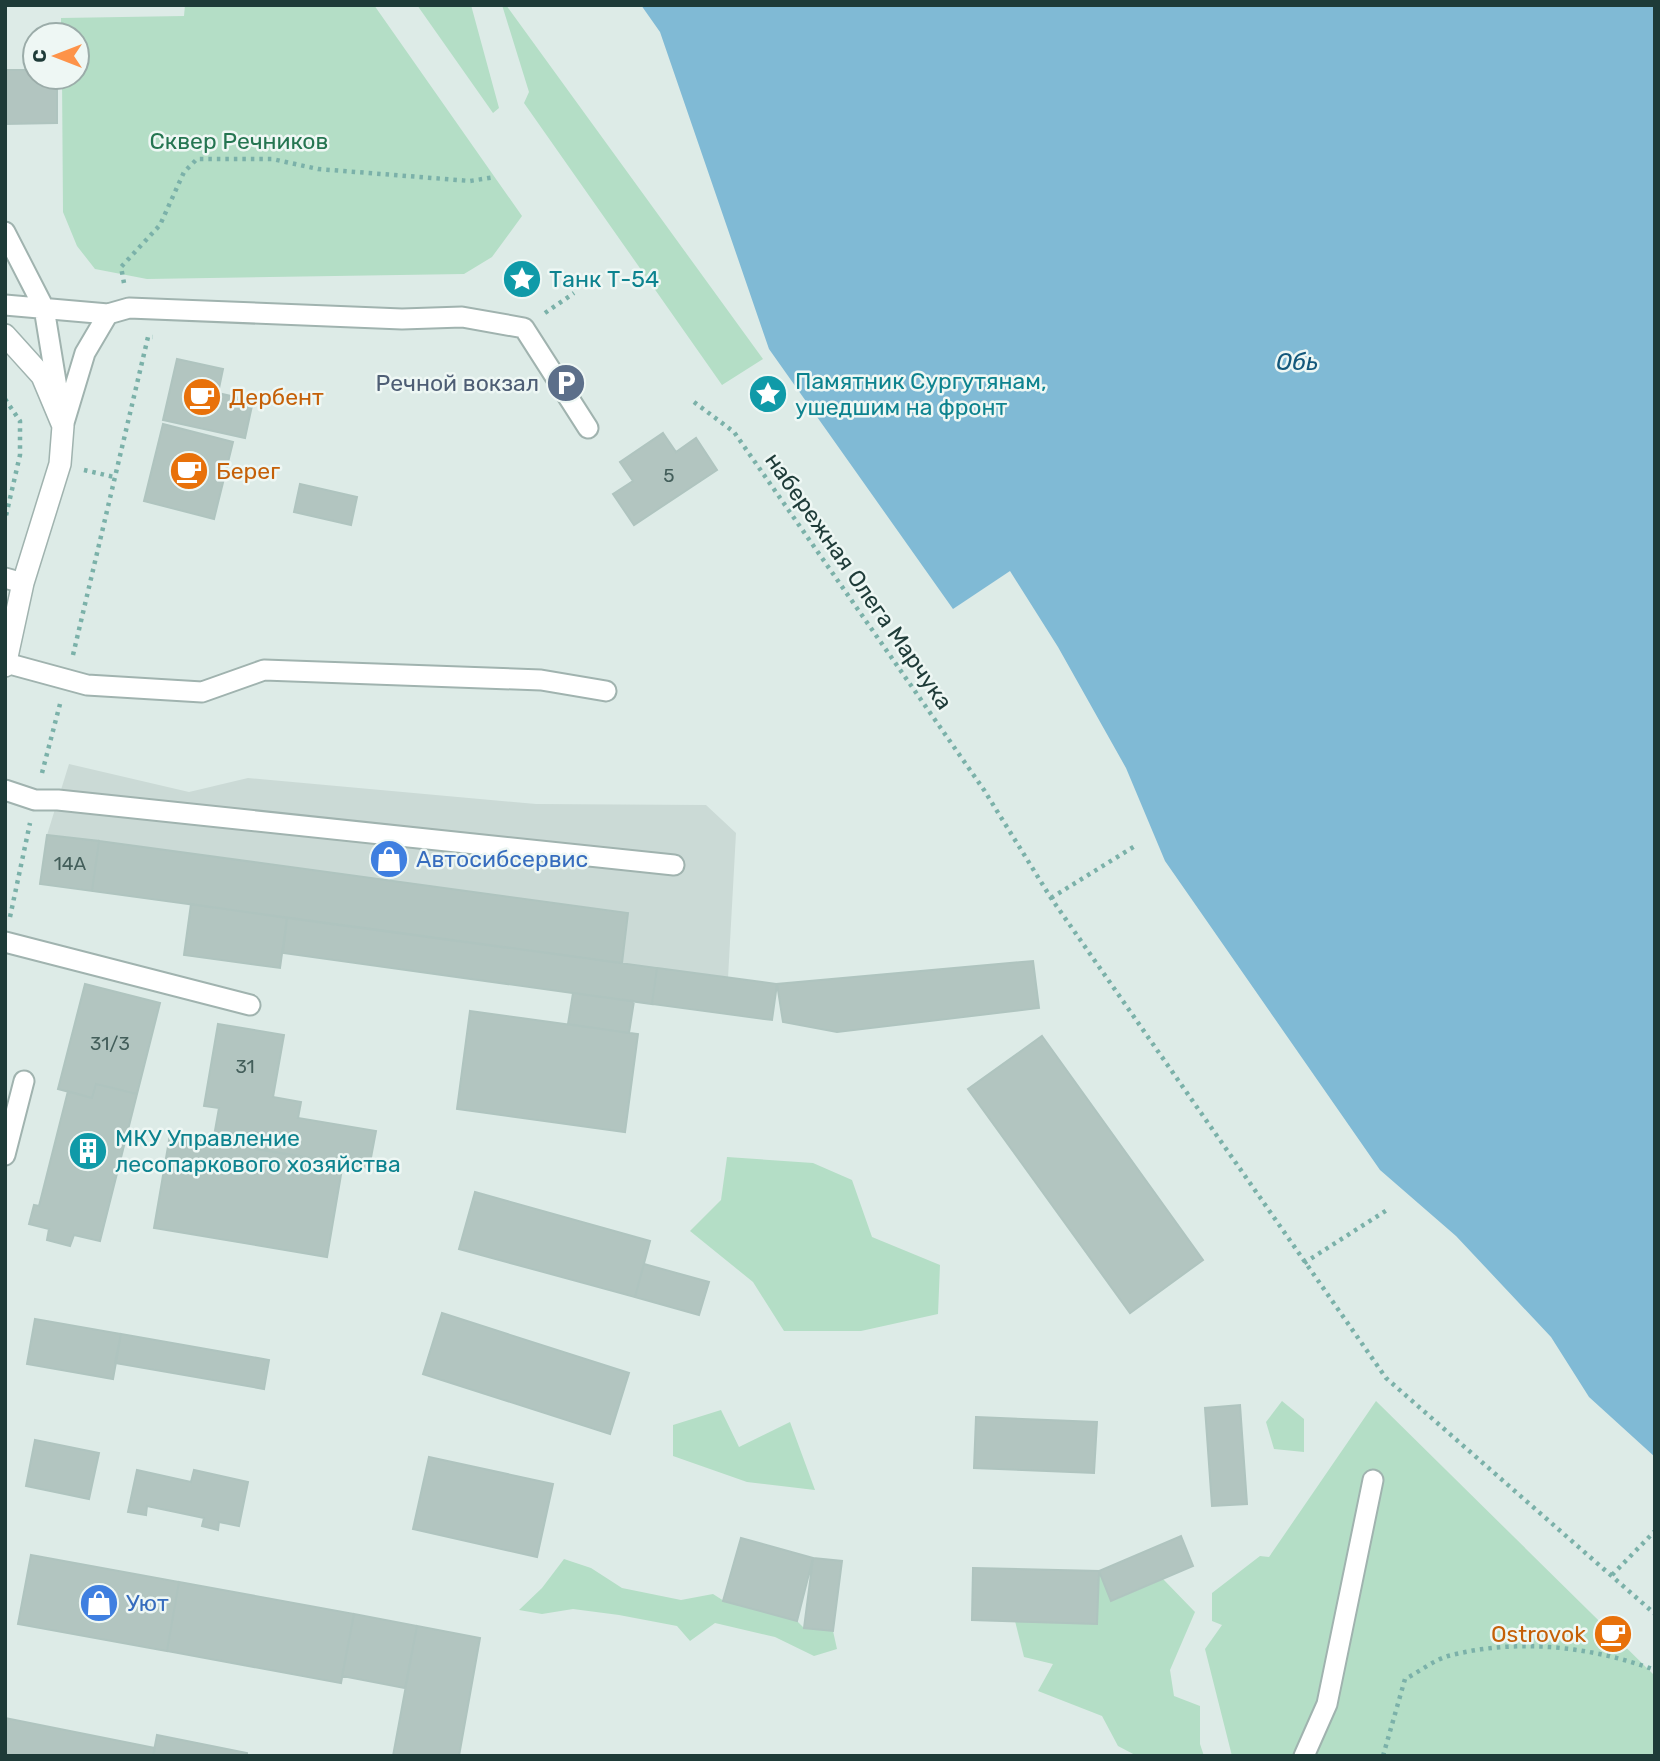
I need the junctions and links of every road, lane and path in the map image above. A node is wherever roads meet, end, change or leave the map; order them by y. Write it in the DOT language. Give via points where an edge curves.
graph roads {
  1 [pos="495,177"];
  2 [pos="5,232"];
  3 [pos="574,293"];
  4 [pos="5,305"];
  5 [pos="44,308"];
  6 [pos="129,308"];
  7 [pos="108,314"];
  8 [pos="524,328"];
  9 [pos="5,335"];
  10 [pos="148,337"];
  11 [pos="162,337"];
  12 [pos="5,399"];
  13 [pos="694,402"];
  14 [pos="63,426"];
  15 [pos="587,428"];
  16 [pos="5,520"];
  17 [pos="14,581"];
  18 [pos="6,664"];
  19 [pos="67,680"];
  20 [pos="606,691"];
  21 [pos="5,790"];
  22 [pos="35,800"];
  23 [pos="1135,846"];
  24 [pos="674,865"];
  25 [pos="1051,898"];
  26 [pos="5,942"];
  27 [pos="250,1005"];
  28 [pos="24,1081"];
  29 [pos="5,1155"];
  30 [pos="1387,1210"];
  31 [pos="1304,1263"];
  32 [pos="1373,1480"];
  33 [pos="1655,1531"];
  34 [pos="1612,1576"];
  35 [pos="1655,1615"];
  36 [pos="1655,1670"];
  37 [pos="1304,1756"];
  38 [pos="1382,1756"];
  1 -- 6 [label="path" via="470,181 318,169 272,159 197,159 184,172 160,225 121,267"];
  2 -- 5 [label="lane"];
  3 -- 8 [label="path"];
  4 -- 5 [label="lane"];
  5 -- 7 [label="lane"];
  5 -- 14 [label="lane"];
  6 -- 7 [label="lane"];
  6 -- 8 [label="lane" via="462,317"];
  6 -- 10 [label="path"];
  7 -- 14 [label="lane" via="85,353"];
  8 -- 15 [label="lane"];
  9 -- 14 [label="street" via="42,376"];
  10 -- 11 [label="path"];
  10 -- 19 [label="path"];
  12 -- 16 [label="path" via="20,421 20,455"];
  13 -- 25 [label="path, набережная Олега Марчука" via="734,432 984,790"];
  14 -- 17 [label="street" via="60,464"];
  17 -- 18 [label="street"];
  18 -- 19 [label="lane"];
  19 -- 20 [label="lane" via="202,692 264,670 541,680"];
  19 -- 22 [label="path"];
  21 -- 22 [label="lane"];
  22 -- 24 [label="lane"];
  22 -- 26 [label="path"];
  23 -- 25 [label="path"];
  25 -- 31 [label="path, набережная Олега Марчука"];
  26 -- 27 [label="lane"];
  28 -- 29 [label="lane"];
  30 -- 31 [label="path"];
  31 -- 34 [label="path, набережная Олега Марчука" via="1386,1378"];
  32 -- 37 [label="lane" via="1327,1704"];
  33 -- 34 [label="path"];
  34 -- 35 [label="path, набережная Олега Марчука"];
  36 -- 38 [label="path" via="1622,1658 1536,1644 1447,1656 1405,1679"];
}
